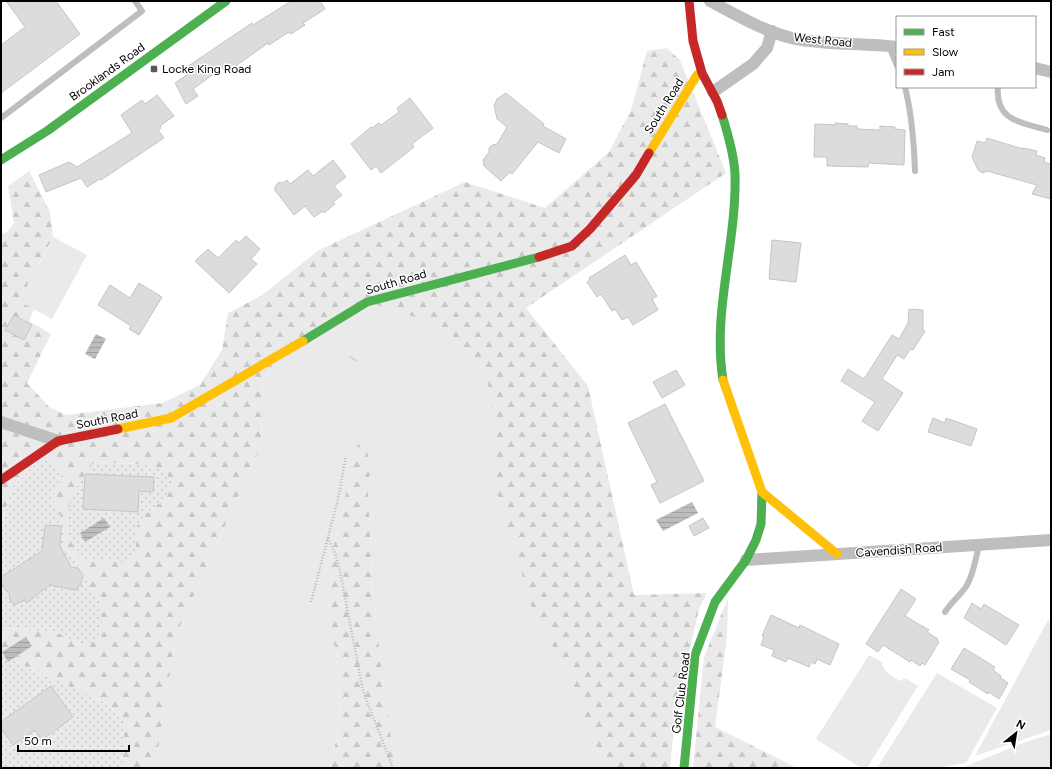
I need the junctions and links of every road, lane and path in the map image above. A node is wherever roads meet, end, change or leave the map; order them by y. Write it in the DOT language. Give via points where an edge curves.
graph roads {
  1 [pos="135,1"];
  2 [pos="226,1"];
  3 [pos="689,1"];
  4 [pos="710,1"];
  5 [pos="772,31"];
  6 [pos="893,46"];
  7 [pos="896,61"];
  8 [pos="1036,68"];
  9 [pos="1051,72"];
  10 [pos="702,73"];
  11 [pos="905,88"];
  12 [pos="998,88"];
  13 [pos="713,92"];
  14 [pos="1,118"];
  15 [pos="1047,130"];
  16 [pos="1,160"];
  17 [pos="915,171"];
  18 [pos="350,357"];
  19 [pos="357,361"];
  20 [pos="1,422"];
  21 [pos="58,441"];
  22 [pos="346,456"];
  23 [pos="1,480"];
  24 [pos="762,492"];
  25 [pos="328,538"];
  26 [pos="1051,540"];
  27 [pos="978,545"];
  28 [pos="837,554"];
  29 [pos="746,560"];
  30 [pos="311,602"];
  31 [pos="945,612"];
  32 [pos="393,768"];
  33 [pos="684,768"];
  1 -- 14 [label="lane" via="142,11"];
  2 -- 16 [label="street, Brooklands Road" via="47,132"];
  3 -- 10 [label="street" via="693,41"];
  4 -- 5 [label="street, West Road"];
  5 -- 6 [label="street, West Road" via="796,39"];
  5 -- 13 [label="street" via="767,48 754,64"];
  6 -- 7 [label="lane"];
  8 -- 9 [label="street"];
  10 -- 13 [label="street"];
  10 -- 21 [label="street, South Road" via="697,76 636,175 572,246 366,302 171,418"];
  11 -- 17 [label="lane" via="911,108"];
  12 -- 15 [label="lane" via="997,98 1003,112 1021,122"];
  13 -- 24 [label="street" via="730,140 736,173 734,213 719,339 720,362 723,382"];
  18 -- 19 [label="path"];
  20 -- 21 [label="street"];
  21 -- 23 [label="street, South Road"];
  22 -- 25 [label="path"];
  24 -- 28 [label="street"];
  24 -- 29 [label="street, Golf Club Road" via="761,524"];
  25 -- 30 [label="path"];
  25 -- 32 [label="path" via="340,566 363,691"];
  26 -- 27 [label="street, Cavendish Road"];
  27 -- 28 [label="street, Cavendish Road"];
  27 -- 31 [label="lane" via="968,583"];
  28 -- 29 [label="street, Cavendish Road"];
  29 -- 33 [label="street, Golf Club Road" via="715,602 695,656"];
}
